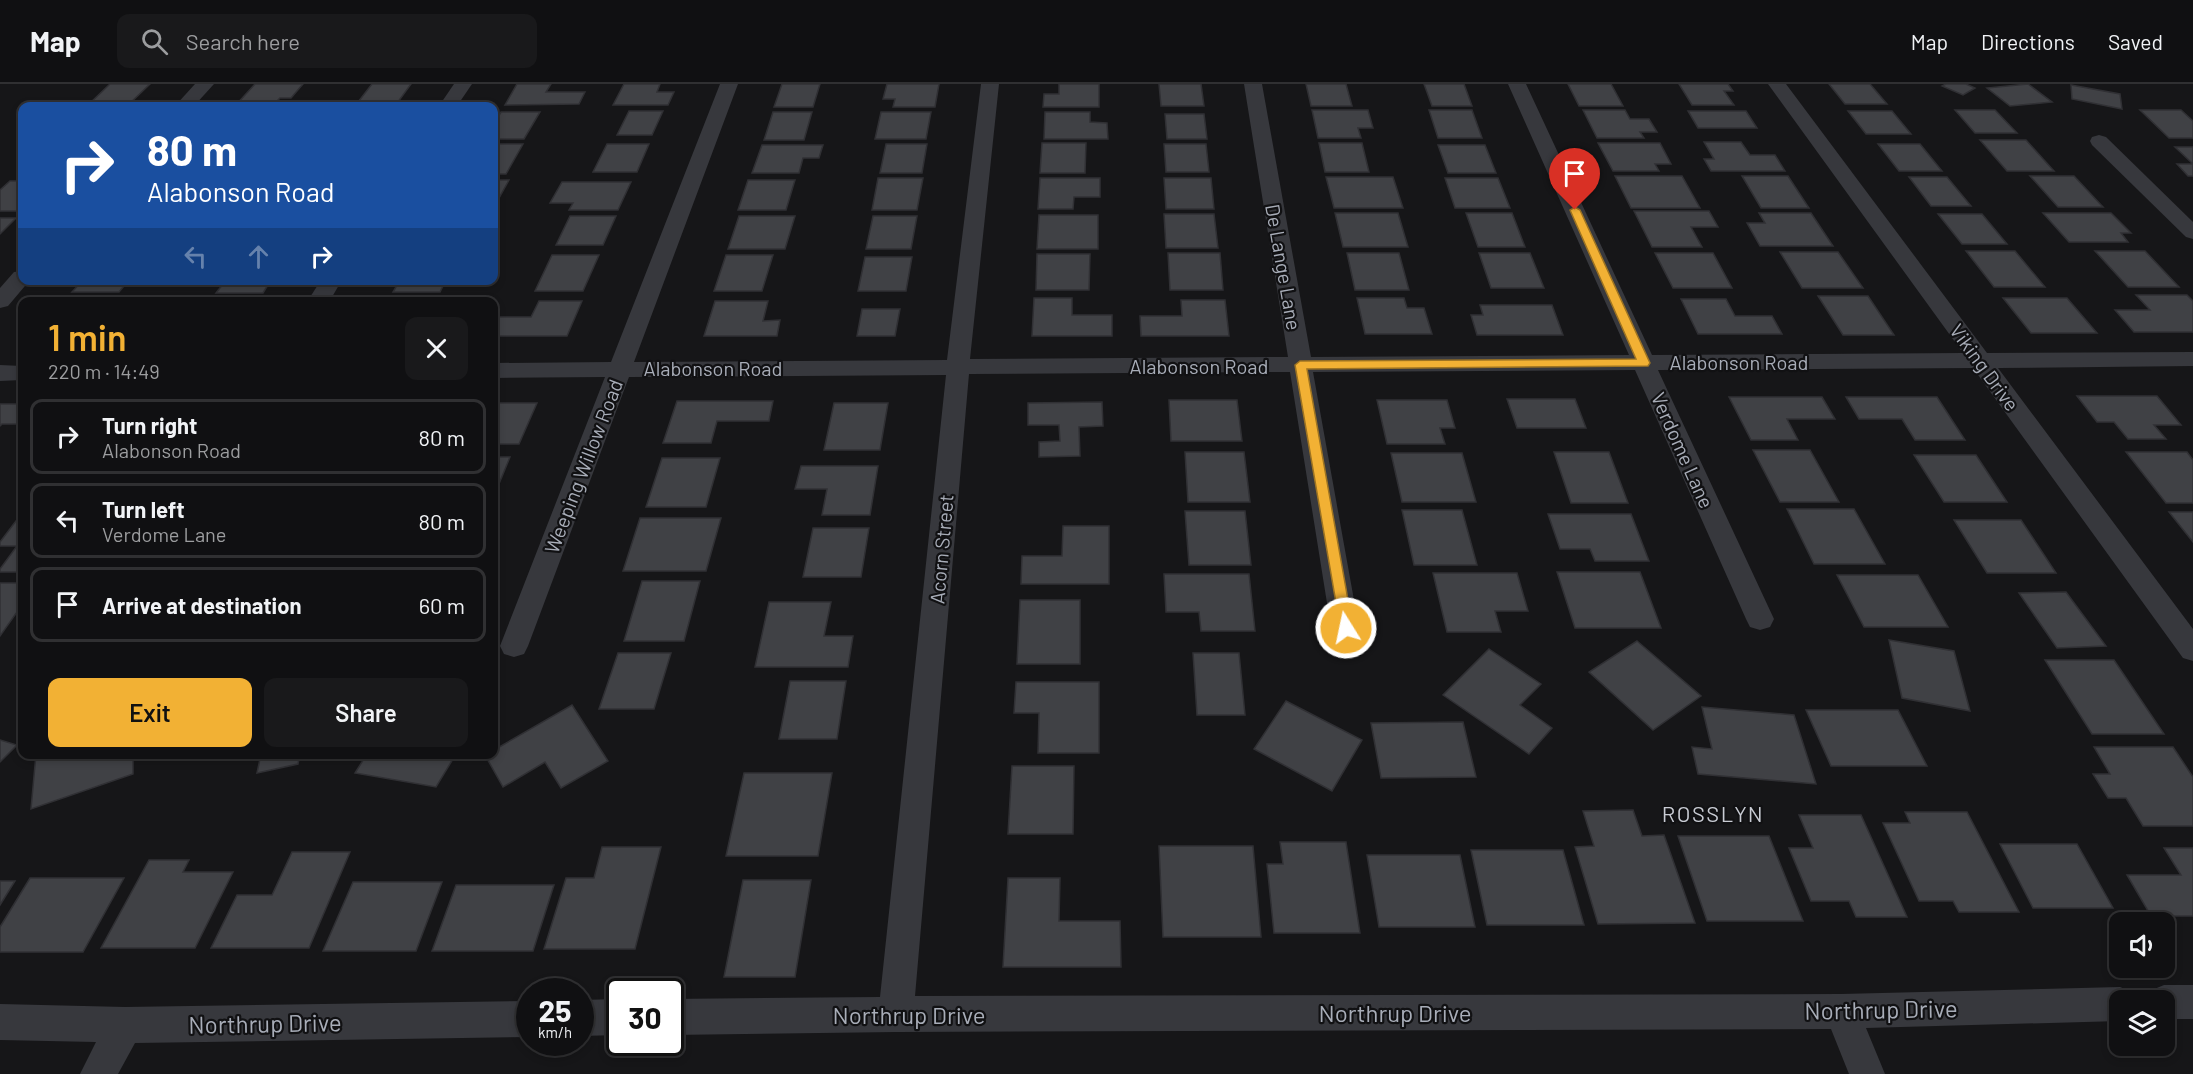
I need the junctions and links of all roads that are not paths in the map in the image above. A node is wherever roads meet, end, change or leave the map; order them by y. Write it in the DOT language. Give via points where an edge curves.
graph roads {
  1 [pos="205,84"];
  2 [pos="463,84"];
  3 [pos="729,84"];
  4 [pos="990,84"];
  5 [pos="1253,84"];
  6 [pos="1517,84"];
  7 [pos="1777,84"];
  8 [pos="188,102"];
  9 [pos="451,102"];
  10 [pos="2099,141"];
  11 [pos="2193,233"];
  12 [pos="18,282"];
  13 [pos="0,301"];
  14 [pos="2193,359"];
  15 [pos="1980,361"];
  16 [pos="1644,363"];
  17 [pos="1300,365"];
  18 [pos="958,367"];
  19 [pos="620,369"];
  20 [pos="498,370"];
  21 [pos="18,372"];
  22 [pos="0,373"];
  23 [pos="1760,618"];
  24 [pos="1346,628"];
  25 [pos="514,646"];
  26 [pos="2193,650"];
  27 [pos="2175,1002"];
  28 [pos="2193,1002"];
  29 [pos="2109,1004"];
  30 [pos="1841,1011"];
  31 [pos="896,1014"];
  32 [pos="684,1017"];
  33 [pos="516,1019"];
  34 [pos="0,1022"];
  35 [pos="125,1024"];
  36 [pos="98,1074"];
  37 [pos="1867,1074"];
  1 -- 8 [label="street"];
  2 -- 9 [label="street"];
  3 -- 19 [label="street, Weeping Willow Road"];
  4 -- 18 [label="street, Acorn Street"];
  5 -- 17 [label="street, De Lange Lane"];
  6 -- 16 [label="street, Verdome Lane"];
  7 -- 15 [label="street, Viking Drive"];
  10 -- 11 [label="street"];
  12 -- 13 [label="street"];
  14 -- 15 [label="street, Alabonson Road"];
  15 -- 16 [label="street, Alabonson Road"];
  15 -- 26 [label="street, Viking Drive"];
  16 -- 17 [label="street, Alabonson Road"];
  16 -- 23 [label="street, Verdome Lane"];
  17 -- 18 [label="street, Alabonson Road"];
  17 -- 24 [label="street, De Lange Lane"];
  18 -- 19 [label="street, Alabonson Road"];
  18 -- 31 [label="street, Acorn Street"];
  19 -- 20 [label="street, Alabonson Road"];
  19 -- 25 [label="street, Weeping Willow Road"];
  21 -- 22 [label="street"];
  27 -- 28 [label="street"];
  29 -- 30 [label="street, Northrup Drive"];
  30 -- 31 [label="street, Northrup Drive"];
  30 -- 37 [label="street"];
  31 -- 32 [label="street, Northrup Drive"];
  33 -- 35 [label="street, Northrup Drive"];
  34 -- 35 [label="street, Northrup Drive"];
  35 -- 36 [label="street"];
}
